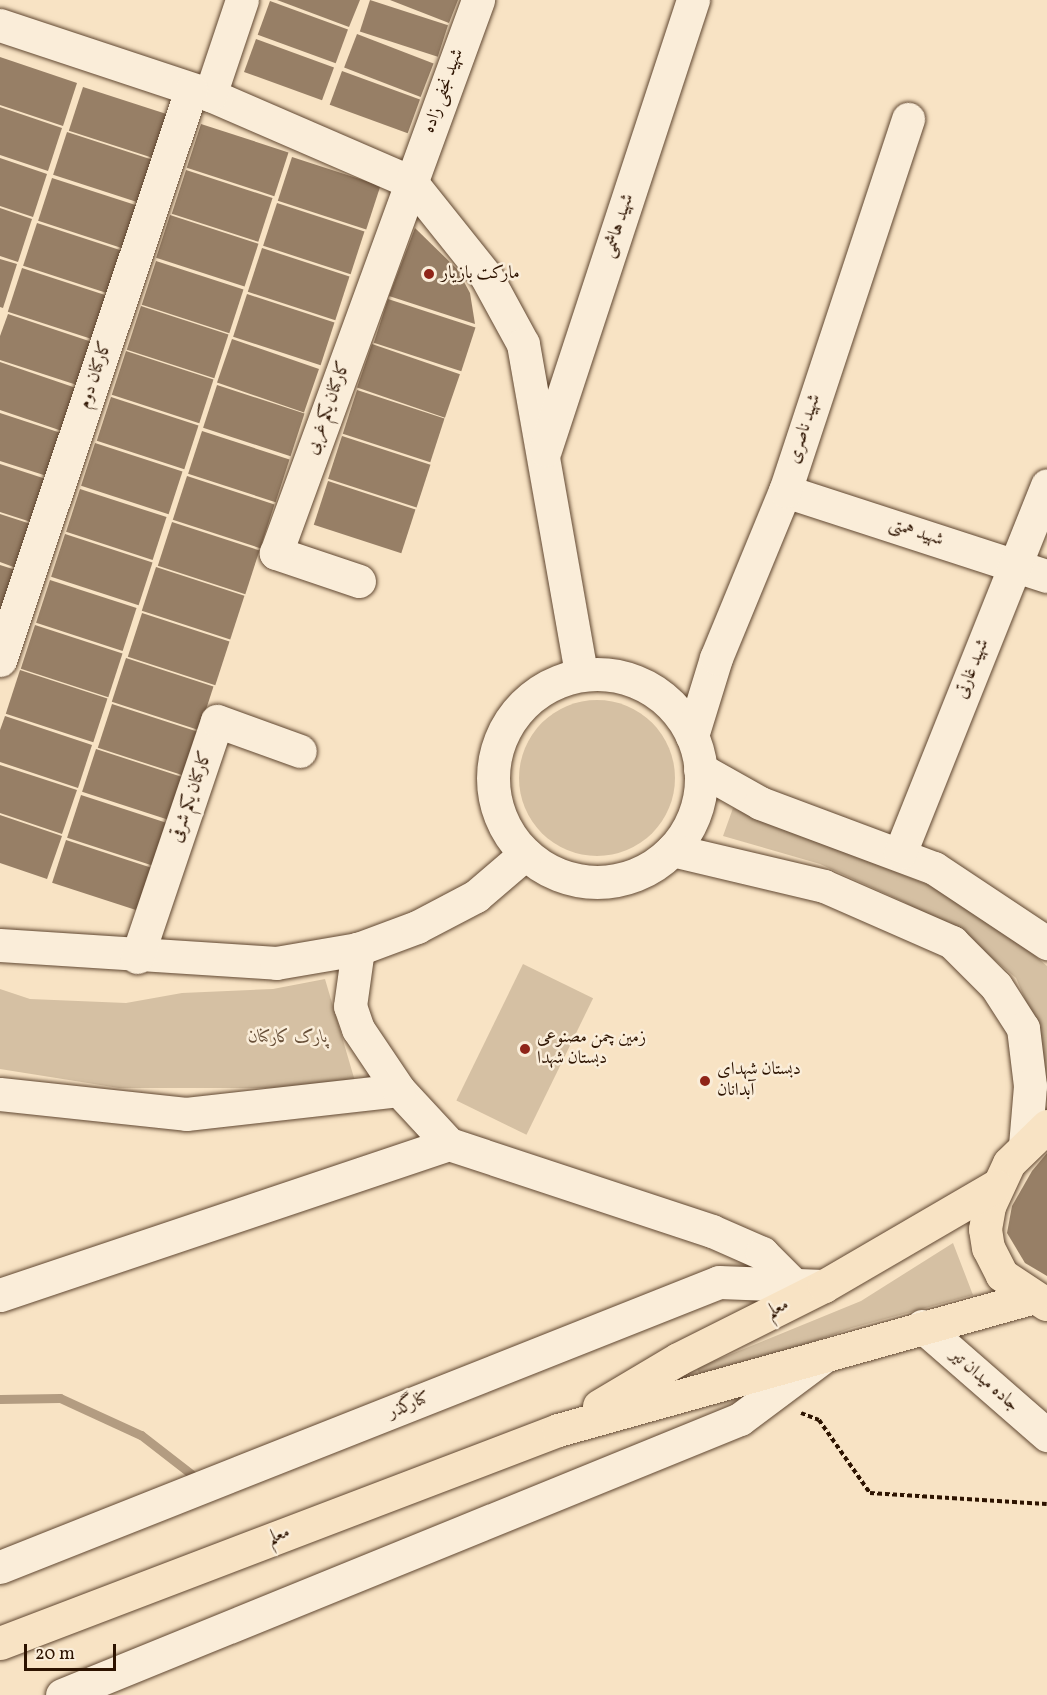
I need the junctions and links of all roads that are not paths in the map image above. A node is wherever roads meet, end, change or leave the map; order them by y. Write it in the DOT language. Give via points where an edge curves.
graph roads {
  1 [pos="242,0"];
  2 [pos="478,0"];
  3 [pos="693,0"];
  4 [pos="0,25"];
  5 [pos="201,92"];
  6 [pos="908,119"];
  7 [pos="411,182"];
  8 [pos="545,452"];
  9 [pos="1047,485"];
  10 [pos="785,491"];
  11 [pos="1015,565"];
  12 [pos="1047,576"];
  13 [pos="359,581"];
  14 [pos="0,660"];
  15 [pos="581,674"];
  16 [pos="693,736"];
  17 [pos="300,751"];
  18 [pos="700,769"];
  19 [pos="672,850"];
  20 [pos="900,853"];
  21 [pos="525,854"];
  22 [pos="1047,943"];
  23 [pos="0,945"];
  24 [pos="358,949"];
  25 [pos="137,957"];
  26 [pos="399,1090"];
  27 [pos="0,1094"];
  28 [pos="1036,1136"];
  29 [pos="450,1144"];
  30 [pos="996,1186"];
  31 [pos="809,1285"];
  32 [pos="0,1295"];
  33 [pos="1040,1301"];
  34 [pos="922,1326"];
  35 [pos="828,1353"];
  36 [pos="558,1430"];
  37 [pos="1047,1435"];
  38 [pos="0,1567"];
  39 [pos="0,1643"];
  40 [pos="122,1684"];
  41 [pos="62,1695"];
  1 -- 5 [label="street, کارکنان دوم"];
  2 -- 7 [label="street, شهید نجفی زاده"];
  3 -- 8 [label="street, شهید هاشمی"];
  4 -- 5 [label="street"];
  5 -- 7 [label="street"];
  5 -- 14 [label="street, کارکنان دوم"];
  6 -- 10 [label="street, شهید ناصری"];
  7 -- 8 [label="street" via="486,276 523,344"];
  7 -- 13 [label="street, کارکنان یکم غربی" via="276,553"];
  8 -- 15 [label="street"];
  9 -- 11 [label="street, شهید غارتی"];
  10 -- 11 [label="street, شهید همتی"];
  10 -- 16 [label="street, شهید ناصری" via="716,658"];
  11 -- 12 [label="street, شهید همتی"];
  11 -- 20 [label="street, شهید غارتی"];
  15 -- 16 [label="street" via="620,675 638,682 671,704"];
  15 -- 21 [label="street" via="545,687 528,698 504,729 497,747 493,766 495,805 502,823"];
  16 -- 18 [label="street"];
  17 -- 25 [label="street, کارکنان یکم شرقی" via="218,721"];
  18 -- 19 [label="street" via="692,821"];
  18 -- 20 [label="street" via="760,803"];
  19 -- 21 [label="street" via="638,874 599,882 559,876"];
  19 -- 28 [label="street" via="824,886 952,942 996,986 1023,1028"];
  20 -- 22 [label="street" via="934,867"];
  21 -- 24 [label="street" via="476,896 417,927"];
  23 -- 25 [label="street"];
  24 -- 25 [label="street" via="276,963"];
  24 -- 26 [label="street" via="350,1006 358,1029"];
  26 -- 27 [label="street" via="186,1114"];
  26 -- 29 [label="street"];
  28 -- 30 [label="main road" via="1009,1162"];
  29 -- 31 [label="street" via="712,1231 762,1253"];
  29 -- 32 [label="street"];
  30 -- 31 [label="main road, معلم"];
  30 -- 33 [label="main road" via="985,1229 988,1248 1002,1275"];
  31 -- 36 [label="main road, معلم"];
  31 -- 38 [label="street, کنارگذر" via="719,1282"];
  33 -- 34 [label="main road, معلم"];
  34 -- 35 [label="main road, معلم"];
  34 -- 37 [label="street, جاده میدان تیر"];
  35 -- 36 [label="main road, معلم"];
  35 -- 40 [label="street" via="740,1419"];
  36 -- 39 [label="main road, معلم"];
  40 -- 41 [label="street"];
}
